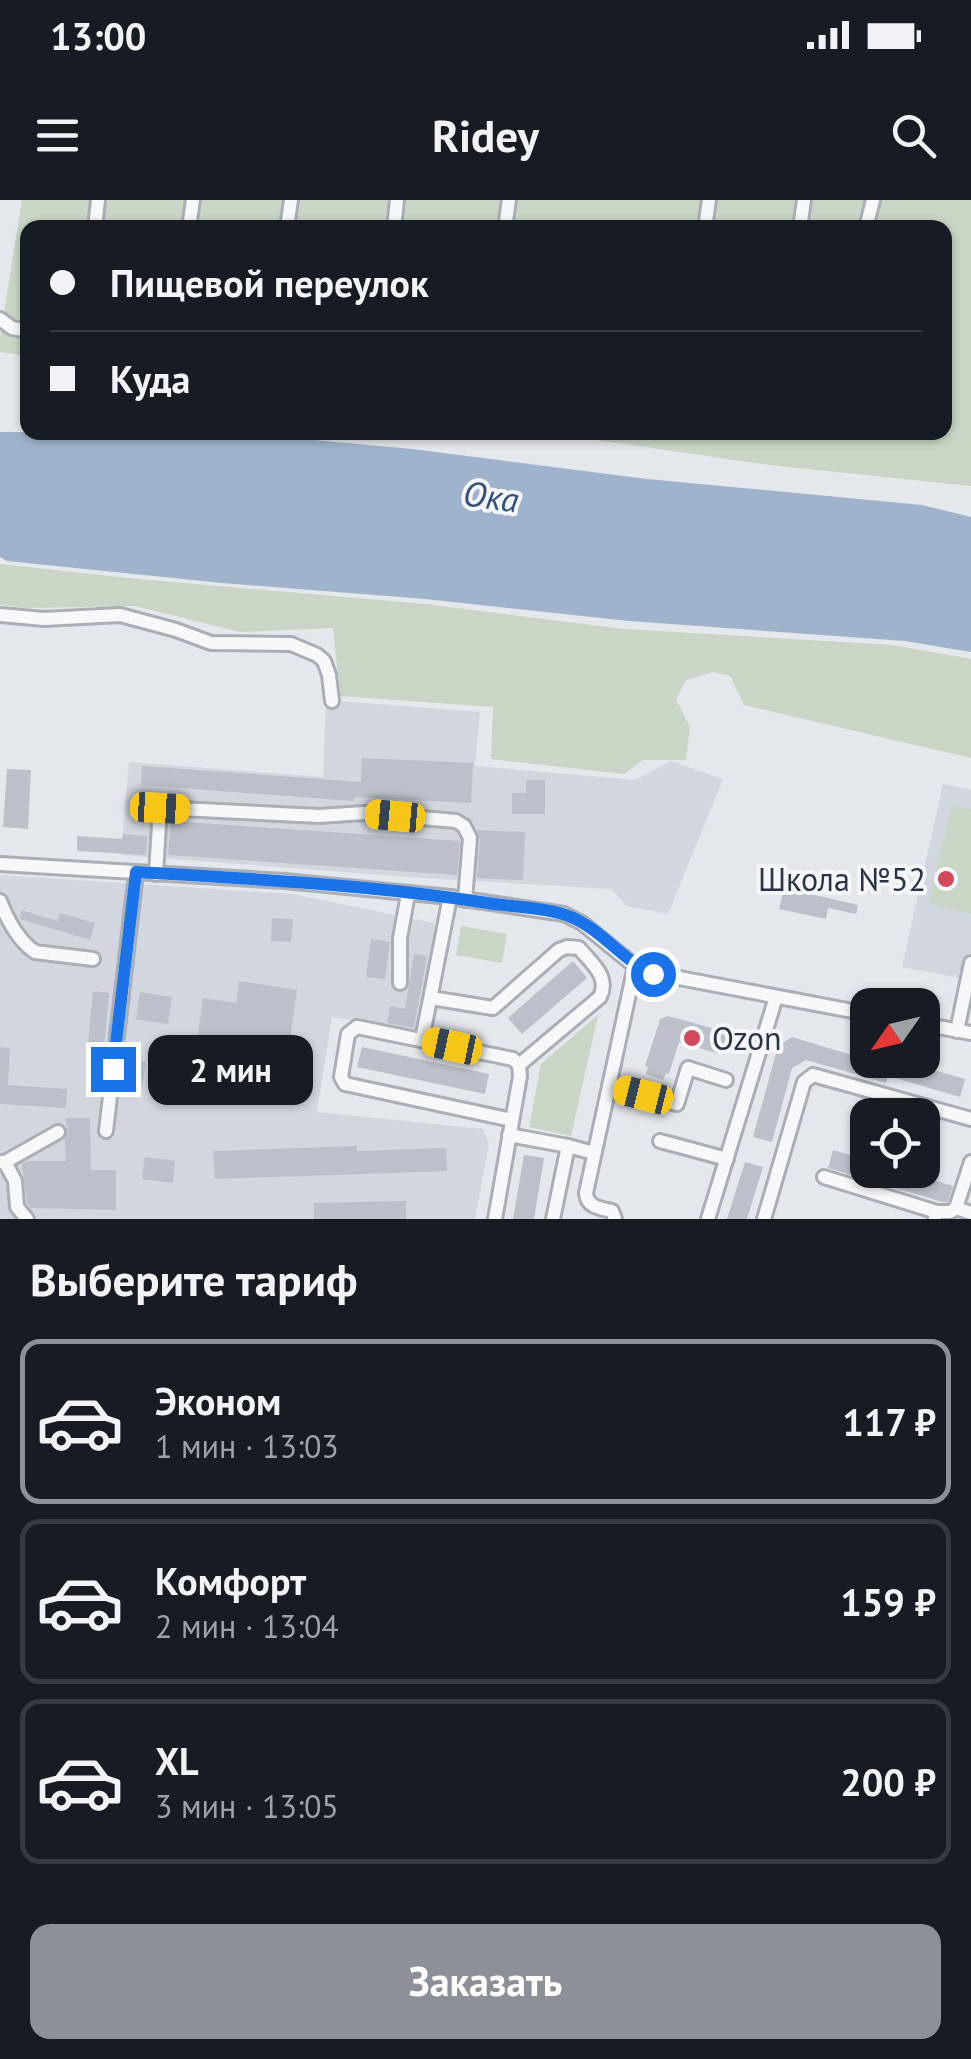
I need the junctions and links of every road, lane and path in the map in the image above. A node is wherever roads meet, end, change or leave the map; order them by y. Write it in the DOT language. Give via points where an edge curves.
graph roads {
  1 [pos="0,615"];
  2 [pos="332,701"];
  3 [pos="0,864"];
  4 [pos="136,872"];
  5 [pos="156,874"];
  6 [pos="408,894"];
  7 [pos="450,897"];
  8 [pos="0,900"];
  9 [pos="465,900"];
  10 [pos="92,958"];
  11 [pos="971,963"];
  12 [pos="636,966"];
  13 [pos="400,983"];
  14 [pos="776,996"];
  15 [pos="430,998"];
  16 [pos="850,1010"];
  17 [pos="964,1032"];
  18 [pos="422,1040"];
  19 [pos="519,1065"];
  20 [pos="726,1080"];
  21 [pos="609,1087"];
  22 [pos="971,1119"];
  23 [pos="512,1120"];
  24 [pos="58,1132"];
  25 [pos="106,1132"];
  26 [pos="510,1135"];
  27 [pos="660,1142"];
  28 [pos="568,1146"];
  29 [pos="594,1153"];
  30 [pos="727,1159"];
  31 [pos="2,1162"];
  32 [pos="971,1162"];
  33 [pos="824,1177"];
  34 [pos="956,1208"];
  35 [pos="971,1213"];
  36 [pos="936,1216"];
  37 [pos="27,1219"];
  38 [pos="496,1219"];
  39 [pos="554,1219"];
  40 [pos="616,1219"];
  41 [pos="708,1219"];
  42 [pos="764,1219"];
  1 -- 2 [label="street" via="120,615 211,643 291,644 324,661"];
  3 -- 4 [label="street"];
  4 -- 5 [label="street"];
  4 -- 25 [label="street"];
  5 -- 6 [label="street"];
  5 -- 9 [label="street" via="160,808 364,813 464,826 470,838"];
  6 -- 7 [label="street"];
  6 -- 13 [label="street"];
  7 -- 9 [label="street"];
  7 -- 15 [label="street"];
  8 -- 10 [label="street" via="29,948"];
  9 -- 12 [label="street" via="573,918"];
  11 -- 17 [label="street"];
  12 -- 14 [label="street"];
  12 -- 21 [label="street"];
  14 -- 16 [label="street"];
  14 -- 30 [label="street"];
  15 -- 18 [label="street"];
  15 -- 19 [label="street" via="493,1008 559,950 579,948 602,976 600,997"];
  18 -- 19 [label="street"];
  18 -- 23 [label="street" via="357,1027 348,1034 341,1077 345,1084"];
  19 -- 23 [label="street"];
  20 -- 21 [label="street" via="688,1068 678,1104"];
  21 -- 29 [label="street"];
  22 -- 42 [label="street" via="812,1075 804,1082"];
  23 -- 26 [label="street"];
  24 -- 31 [label="street"];
  26 -- 28 [label="street"];
  26 -- 38 [label="street"];
  27 -- 30 [label="street"];
  28 -- 29 [label="street"];
  28 -- 39 [label="street"];
  29 -- 40 [label="street" via="586,1200"];
  30 -- 41 [label="street"];
  31 -- 37 [label="street" via="15,1182 16,1207"];
  32 -- 34 [label="street"];
  33 -- 36 [label="street"];
  34 -- 35 [label="street"];
  34 -- 36 [label="street"];
}
